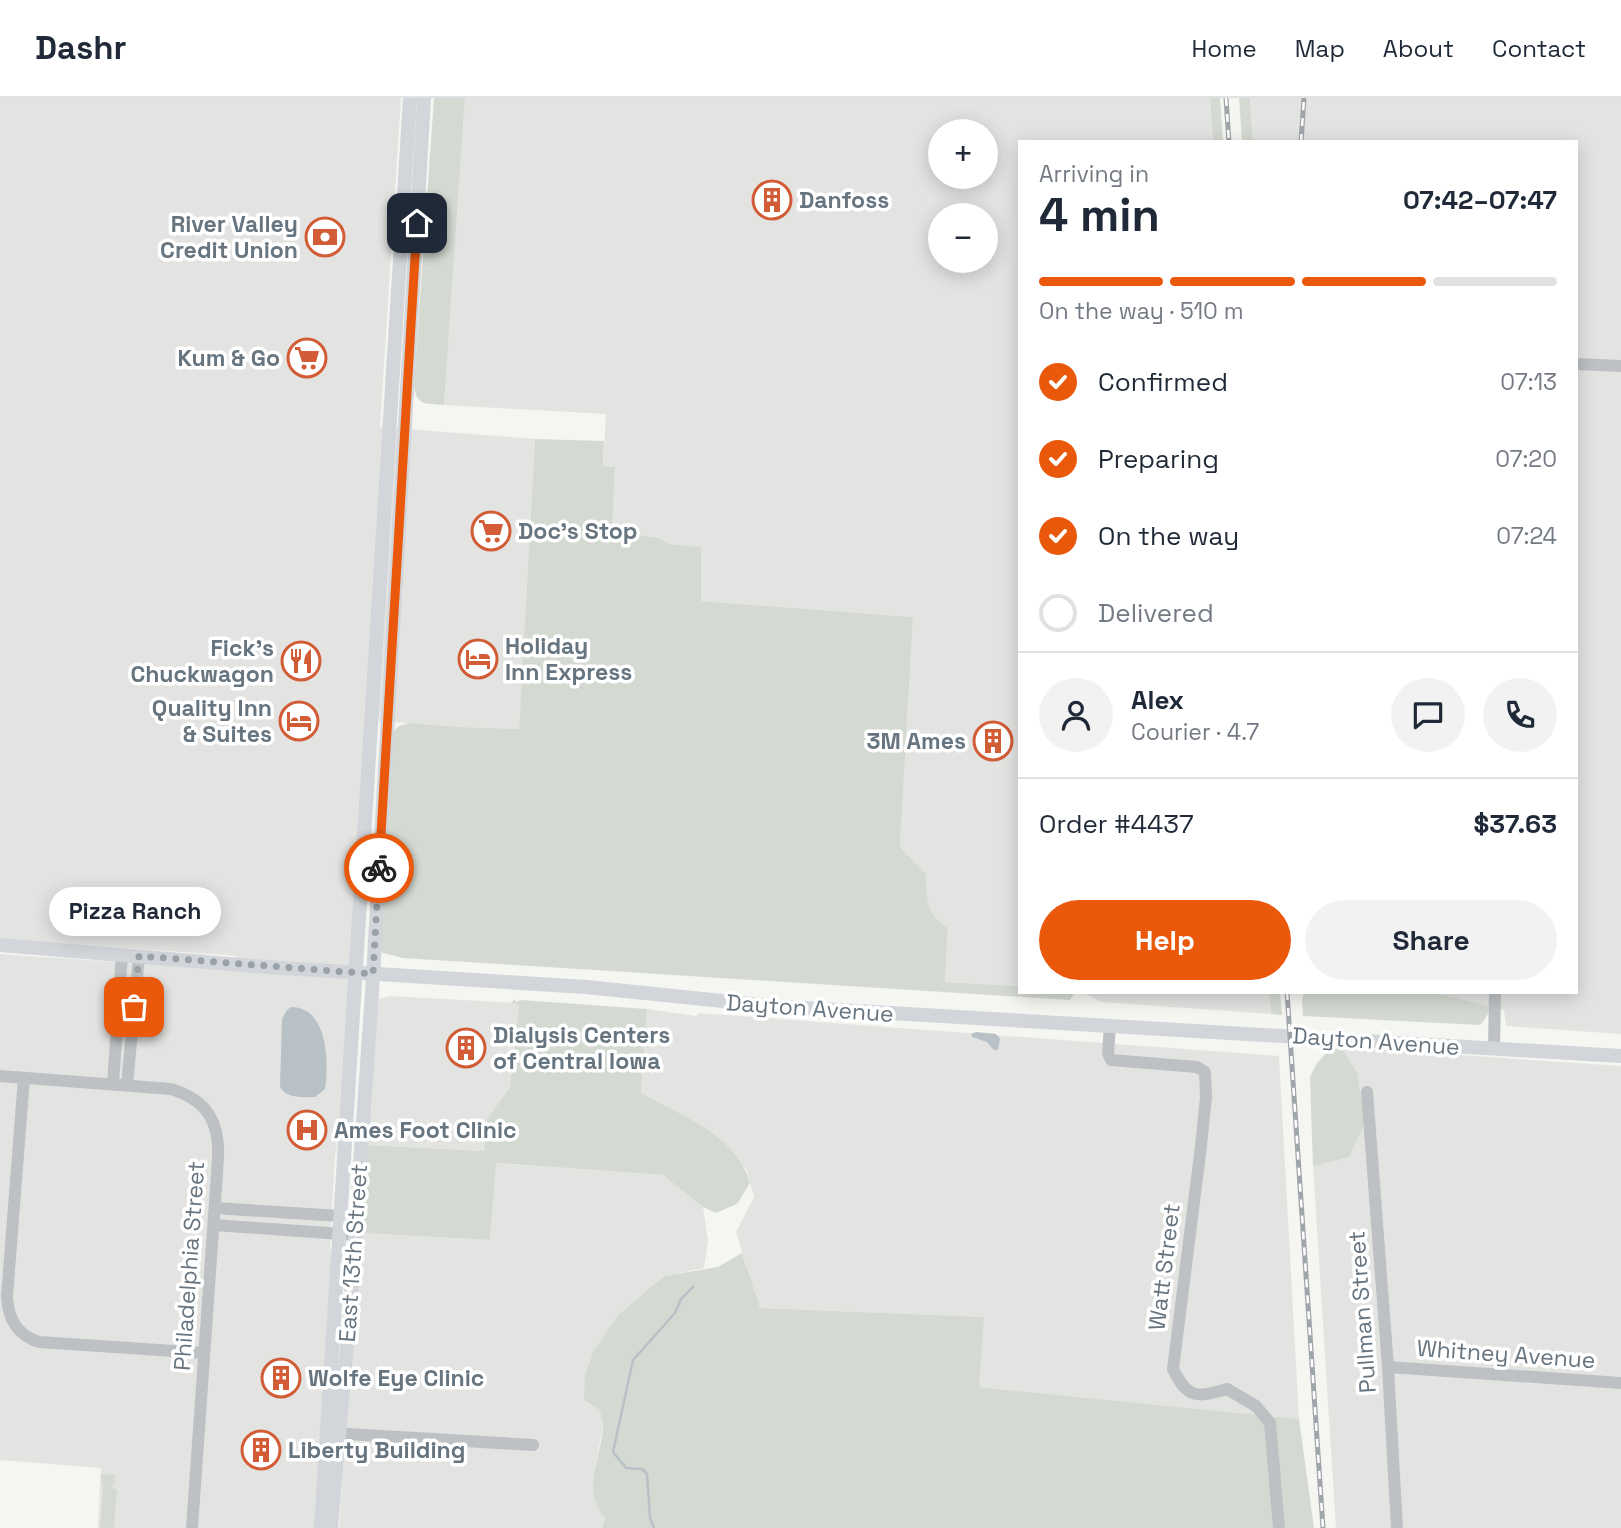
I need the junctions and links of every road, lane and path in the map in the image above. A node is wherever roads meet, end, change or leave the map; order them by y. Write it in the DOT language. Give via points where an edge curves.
graph roads {
  1 [pos="410,98"];
  2 [pos="424,98"];
  3 [pos="1578,364"];
  4 [pos="1621,366"];
  5 [pos="0,945"];
  6 [pos="122,955"];
  7 [pos="139,956"];
  8 [pos="357,973"];
  9 [pos="373,974"];
  10 [pos="1495,994"];
  11 [pos="1110,1026"];
  12 [pos="1494,1049"];
  13 [pos="1621,1056"];
  14 [pos="0,1076"];
  15 [pos="23,1078"];
  16 [pos="113,1084"];
  17 [pos="127,1085"];
  18 [pos="1367,1092"];
  19 [pos="215,1208"];
  20 [pos="349,1217"];
  21 [pos="214,1225"];
  22 [pos="347,1235"];
  23 [pos="204,1353"];
  24 [pos="1388,1367"];
  25 [pos="1621,1383"];
  26 [pos="333,1433"];
  27 [pos="533,1445"];
  28 [pos="192,1528"];
  29 [pos="321,1528"];
  30 [pos="331,1528"];
  31 [pos="1279,1528"];
  32 [pos="1397,1528"];
  1 -- 8 [label="main road, East 13th Street"];
  2 -- 9 [label="main road, East 13th Street"];
  3 -- 4 [label="street"];
  5 -- 6 [label="main road, Dayton Avenue"];
  6 -- 7 [label="main road, Dayton Avenue"];
  6 -- 16 [label="street"];
  7 -- 8 [label="main road, Dayton Avenue"];
  7 -- 17 [label="street"];
  8 -- 9 [label="main road, Dayton Avenue"];
  8 -- 20 [label="main road, East 13th Street"];
  9 -- 11 [label="main road, Dayton Avenue" via="586,987 746,1004"];
  9 -- 20 [label="main road, East 13th Street"];
  10 -- 12 [label="street"];
  11 -- 12 [label="main road, Dayton Avenue"];
  11 -- 31 [label="street, Watt Street" via="1111,1060 1197,1067 1205,1072 1201,1146 1173,1369 1182,1387 1192,1394 1227,1389 1256,1406 1269,1423"];
  12 -- 13 [label="main road, Dayton Avenue"];
  14 -- 15 [label="street, Philadelphia Street"];
  15 -- 16 [label="street, Philadelphia Street"];
  15 -- 23 [label="street" via="7,1296 11,1320 38,1342"];
  16 -- 17 [label="street, Philadelphia Street"];
  17 -- 19 [label="street, Philadelphia Street" via="171,1089 193,1098 207,1111 218,1136"];
  18 -- 24 [label="street, Pullman Street"];
  19 -- 20 [label="street"];
  19 -- 21 [label="street, Philadelphia Street"];
  20 -- 22 [label="main road, East 13th Street"];
  21 -- 22 [label="street"];
  21 -- 23 [label="street, Philadelphia Street"];
  22 -- 26 [label="main road, East 13th Street"];
  23 -- 28 [label="street, Philadelphia Street"];
  24 -- 25 [label="street, Whitney Avenue"];
  24 -- 32 [label="street, Pullman Street"];
  26 -- 27 [label="street"];
  26 -- 29 [label="main road, East 13th Street"];
  26 -- 30 [label="main road, East 13th Street"];
}
